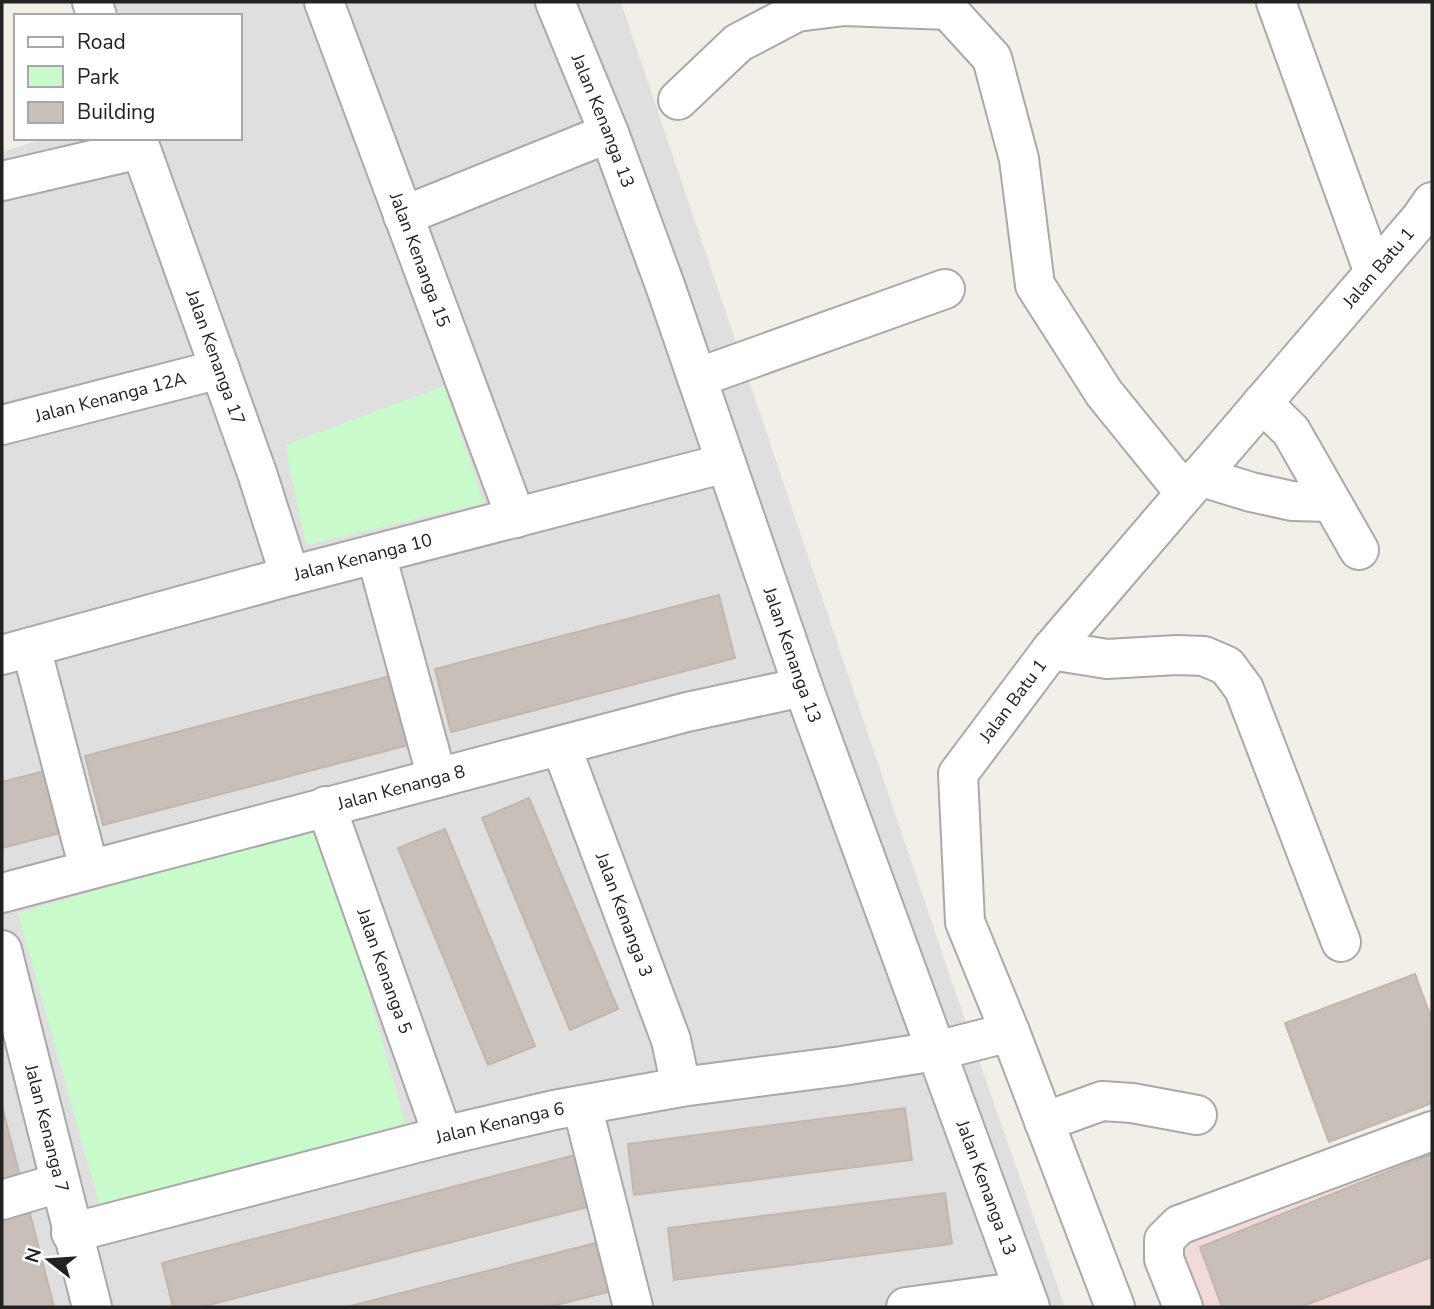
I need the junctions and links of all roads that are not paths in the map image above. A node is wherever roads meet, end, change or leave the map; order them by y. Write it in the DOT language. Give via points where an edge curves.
graph roads {
  1 [pos="324,2"];
  2 [pos="555,2"];
  3 [pos="1276,2"];
  4 [pos="948,6"];
  5 [pos="678,100"];
  6 [pos="609,133"];
  7 [pos="138,144"];
  8 [pos="2,181"];
  9 [pos="1432,202"];
  10 [pos="403,216"];
  11 [pos="1374,273"];
  12 [pos="945,289"];
  13 [pos="220,369"];
  14 [pos="697,378"];
  15 [pos="1262,403"];
  16 [pos="2,425"];
  17 [pos="726,463"];
  18 [pos="1192,484"];
  19 [pos="1331,502"];
  20 [pos="516,518"];
  21 [pos="1359,550"];
  22 [pos="376,554"];
  23 [pos="290,576"];
  24 [pos="1051,650"];
  25 [pos="16,651"];
  26 [pos="803,687"];
  27 [pos="561,746"];
  28 [pos="437,778"];
  29 [pos="326,806"];
  30 [pos="89,869"];
  31 [pos="2,892"];
  32 [pos="1341,942"];
  33 [pos="2,950"];
  34 [pos="1010,1032"];
  35 [pos="936,1051"];
  36 [pos="681,1087"];
  37 [pos="582,1105"];
  38 [pos="1197,1115"];
  39 [pos="1044,1122"];
  40 [pos="1432,1131"];
  41 [pos="443,1136"];
  42 [pos="59,1183"];
  43 [pos="2,1200"];
  44 [pos="71,1233"];
  45 [pos="1027,1299"];
  46 [pos="92,1307"];
  47 [pos="633,1307"];
  48 [pos="906,1307"];
  49 [pos="1115,1307"];
  50 [pos="1183,1307"];
  1 -- 10 [label="street, Jalan Kenanga 15"];
  2 -- 6 [label="street, Jalan Kenanga 13"];
  3 -- 11 [label="street"];
  4 -- 5 [label="street" via="844,6 797,12 738,43"];
  4 -- 18 [label="street" via="992,58 1019,159 1035,285 1104,393"];
  6 -- 10 [label="street"];
  6 -- 14 [label="street, Jalan Kenanga 13"];
  7 -- 8 [label="street"];
  7 -- 13 [label="street, Jalan Kenanga 17"];
  9 -- 11 [label="street, Jalan Batu 1"];
  10 -- 20 [label="street, Jalan Kenanga 15"];
  11 -- 15 [label="street, Jalan Batu 1"];
  12 -- 14 [label="street"];
  13 -- 16 [label="street, Jalan Kenanga 12A"];
  13 -- 23 [label="street, Jalan Kenanga 17"];
  14 -- 17 [label="street, Jalan Kenanga 13"];
  15 -- 18 [label="street, Jalan Batu 1"];
  15 -- 19 [label="street" via="1291,431"];
  17 -- 20 [label="street, Jalan Kenanga 10"];
  17 -- 26 [label="street, Jalan Kenanga 13"];
  18 -- 19 [label="street" via="1292,501"];
  18 -- 24 [label="street, Jalan Batu 1"];
  19 -- 21 [label="street"];
  20 -- 22 [label="street, Jalan Kenanga 10"];
  22 -- 23 [label="street, Jalan Kenanga 10"];
  22 -- 28 [label="street"];
  23 -- 25 [label="street, Jalan Kenanga 10"];
  24 -- 32 [label="street" via="1107,659 1204,656 1227,666 1244,689"];
  24 -- 34 [label="street, Jalan Batu 1" via="958,774 965,922"];
  25 -- 30 [label="street"];
  26 -- 27 [label="street, Jalan Kenanga 8"];
  26 -- 35 [label="street, Jalan Kenanga 13"];
  27 -- 28 [label="street, Jalan Kenanga 8"];
  27 -- 36 [label="street, Jalan Kenanga 3" via="671,1040"];
  28 -- 29 [label="street, Jalan Kenanga 8"];
  29 -- 30 [label="street, Jalan Kenanga 8"];
  29 -- 41 [label="street, Jalan Kenanga 5"];
  30 -- 31 [label="street, Jalan Kenanga 8"];
  33 -- 42 [label="street, Jalan Kenanga 7"];
  34 -- 35 [label="street, Jalan Kenanga 6"];
  34 -- 39 [label="street, Jalan Batu 1"];
  35 -- 36 [label="street, Jalan Kenanga 6"];
  35 -- 45 [label="street, Jalan Kenanga 13"];
  36 -- 37 [label="street, Jalan Kenanga 6"];
  37 -- 41 [label="street, Jalan Kenanga 6"];
  37 -- 47 [label="street"];
  38 -- 39 [label="street" via="1102,1101"];
  39 -- 49 [label="street, Jalan Batu 1"];
  40 -- 50 [label="street" via="1179,1225 1164,1240 1164,1259"];
  41 -- 44 [label="street, Jalan Kenanga 6"];
  42 -- 43 [label="street"];
  42 -- 44 [label="street, Jalan Kenanga 7"];
  44 -- 46 [label="street, Jalan Kenanga 7"];
  45 -- 48 [label="street"];
}
